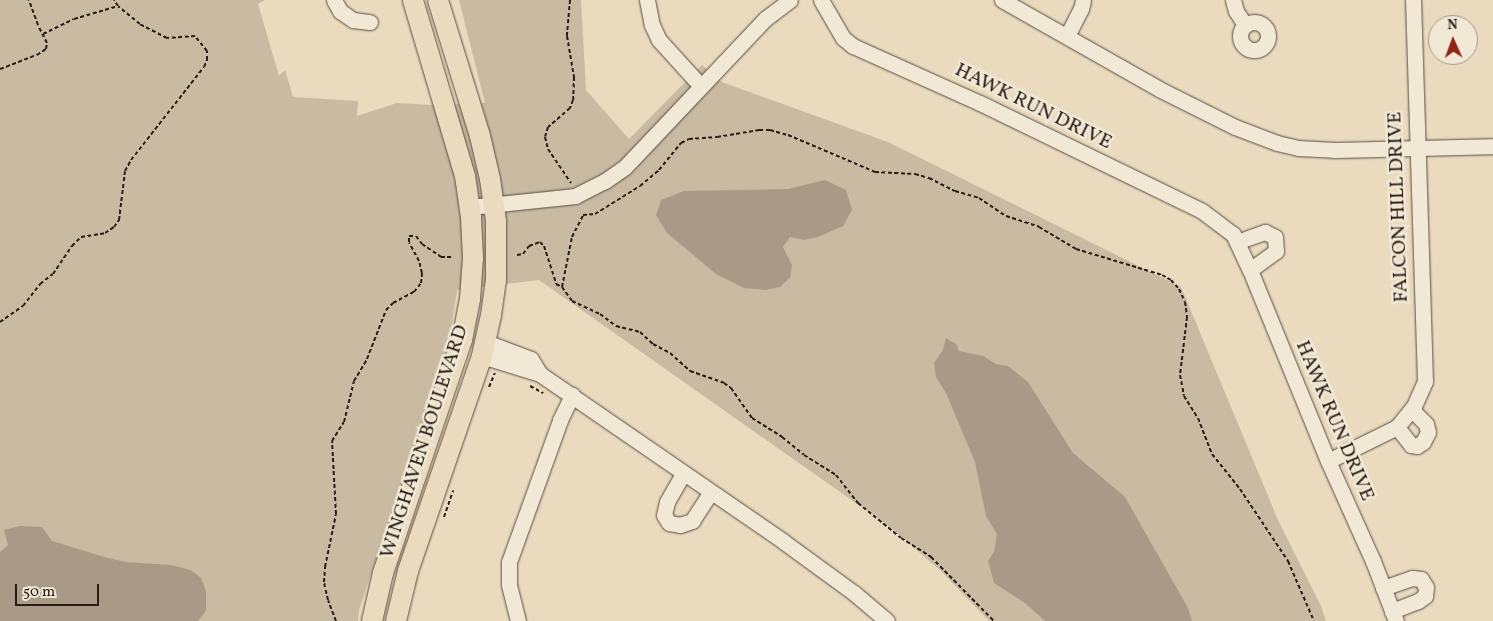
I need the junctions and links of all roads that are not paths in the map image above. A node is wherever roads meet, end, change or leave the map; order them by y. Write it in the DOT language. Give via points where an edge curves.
graph roads {
  1 [pos="334,0"];
  2 [pos="413,0"];
  3 [pos="438,0"];
  4 [pos="647,0"];
  5 [pos="790,0"];
  6 [pos="821,0"];
  7 [pos="1002,0"];
  8 [pos="1083,0"];
  9 [pos="1233,0"];
  10 [pos="1413,0"];
  11 [pos="370,22"];
  12 [pos="1245,25"];
  13 [pos="1067,36"];
  14 [pos="700,85"];
  15 [pos="1417,146"];
  16 [pos="1493,146"];
  17 [pos="494,204"];
  18 [pos="470,207"];
  19 [pos="1237,242"];
  20 [pos="1250,270"];
  21 [pos="484,349"];
  22 [pos="572,396"];
  23 [pos="1412,410"];
  24 [pos="1397,427"];
  25 [pos="1328,461"];
  26 [pos="683,474"];
  27 [pos="710,493"];
  28 [pos="1383,588"];
  29 [pos="1394,616"];
  30 [pos="372,621"];
  31 [pos="396,621"];
  32 [pos="518,621"];
  33 [pos="887,621"];
  1 -- 11 [label="street" via="340,11 353,20"];
  2 -- 18 [label="main road, WINGHAVEN BOULEVARD" via="455,136"];
  3 -- 17 [label="main road, WINGHAVEN BOULEVARD" via="480,136"];
  4 -- 14 [label="street" via="659,40"];
  5 -- 14 [label="street" via="766,19"];
  6 -- 19 [label="street, HAWK RUN DRIVE" via="843,38 854,46 1202,211 1233,234"];
  7 -- 13 [label="street"];
  8 -- 13 [label="street"];
  9 -- 12 [label="street"];
  10 -- 15 [label="street, FALCON HILL DRIVE"];
  13 -- 15 [label="street" via="1188,104 1277,143 1334,150"];
  14 -- 17 [label="street" via="625,167 605,180 575,196"];
  15 -- 16 [label="street"];
  15 -- 23 [label="street, FALCON HILL DRIVE" via="1425,381"];
  17 -- 18 [label="street"];
  17 -- 21 [label="main road, WINGHAVEN BOULEVARD" via="496,280"];
  18 -- 30 [label="main road, WINGHAVEN BOULEVARD" via="473,258 462,340 383,573"];
  19 -- 20 [label="street, HAWK RUN DRIVE"];
  19 -- 20 [label="street" via="1259,233 1271,233 1275,237 1276,251"];
  20 -- 25 [label="street, HAWK RUN DRIVE"];
  21 -- 22 [label="street" via="540,374"];
  21 -- 31 [label="main road, WINGHAVEN BOULEVARD" via="408,571"];
  22 -- 26 [label="street"];
  22 -- 32 [label="street" via="560,420 509,562 509,584"];
  23 -- 24 [label="street, FALCON HILL DRIVE"];
  23 -- 24 [label="street" via="1426,424 1428,432 1423,442 1411,445"];
  24 -- 25 [label="street, FALCON HILL DRIVE"];
  25 -- 28 [label="street, HAWK RUN DRIVE"];
  26 -- 27 [label="street"];
  26 -- 27 [label="street" via="667,502 664,515 669,524 692,521"];
  27 -- 33 [label="street" via="792,548"];
  28 -- 29 [label="street, HAWK RUN DRIVE"];
  28 -- 29 [label="street, HAWK RUN DRIVE" via="1412,578 1421,579 1426,587 1425,596"];
}
